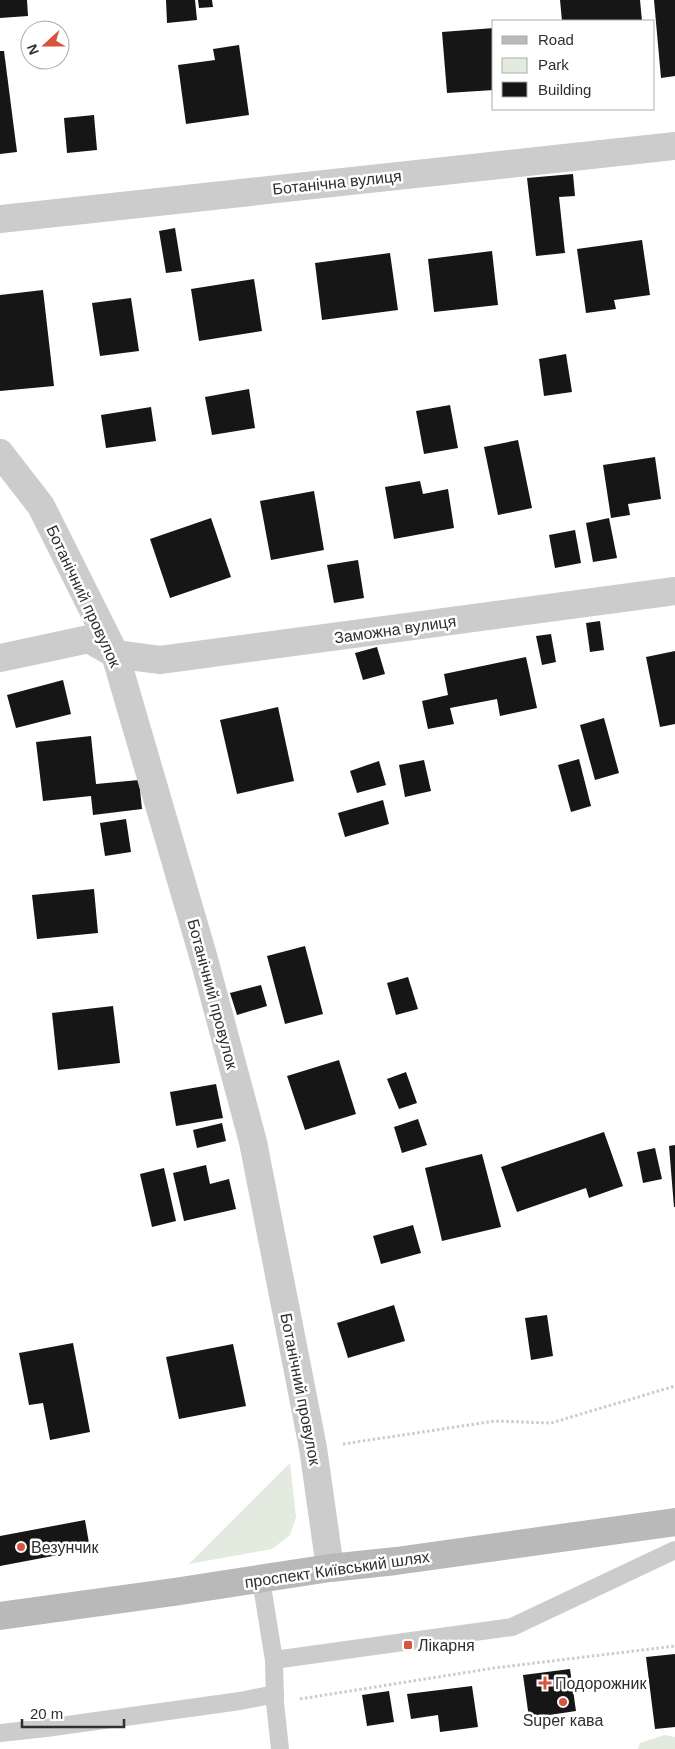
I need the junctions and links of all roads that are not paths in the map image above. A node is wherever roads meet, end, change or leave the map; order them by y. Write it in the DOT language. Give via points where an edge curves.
graph roads {
  1 [pos="675,146"];
  2 [pos="0,219"];
  3 [pos="0,453"];
  4 [pos="675,591"];
  5 [pos="115,654"];
  6 [pos="0,658"];
  7 [pos="675,1522"];
  8 [pos="675,1550"];
  9 [pos="330,1568"];
  10 [pos="261,1580"];
  11 [pos="0,1616"];
  12 [pos="274,1660"];
  13 [pos="275,1699"];
  14 [pos="0,1733"];
  15 [pos="280,1749"];
  1 -- 2 [label="street, Ботанічна вулиця"];
  3 -- 5 [label="street, Ботанічний провулок" via="41,506"];
  4 -- 5 [label="street, Заможна вулиця" via="160,660"];
  5 -- 6 [label="street" via="90,639"];
  5 -- 9 [label="street, Ботанічний провулок" via="204,959 253,1142 313,1448"];
  7 -- 9 [label="main road, проспект Київський шлях"];
  8 -- 12 [label="lane" via="512,1627"];
  9 -- 10 [label="main road, проспект Київський шлях"];
  10 -- 11 [label="main road, проспект Київський шлях"];
  10 -- 12 [label="lane"];
  12 -- 13 [label="lane"];
  13 -- 14 [label="lane"];
  13 -- 15 [label="lane"];
}
